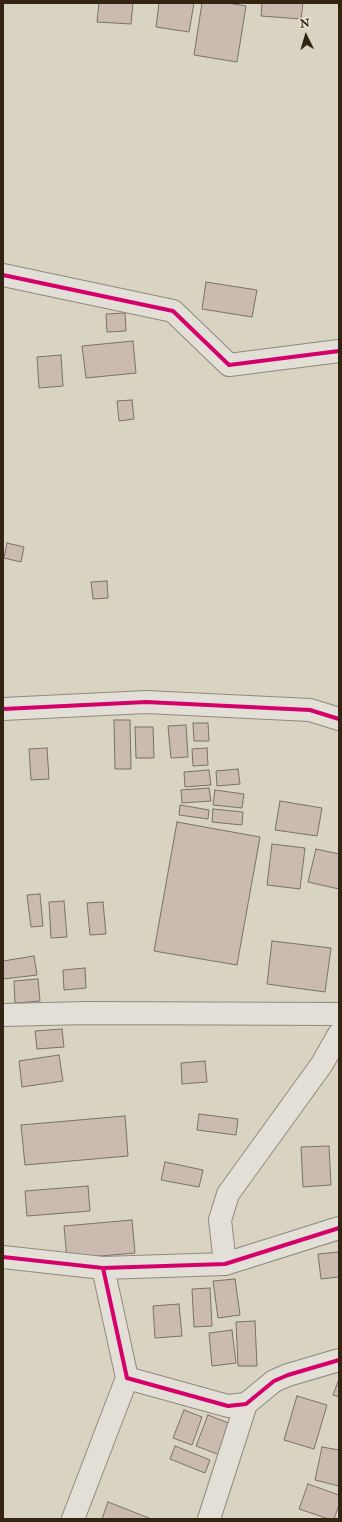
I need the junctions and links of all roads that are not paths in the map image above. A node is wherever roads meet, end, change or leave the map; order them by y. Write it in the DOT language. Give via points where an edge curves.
graph roads {
  1 [pos="3,275"];
  2 [pos="339,351"];
  3 [pos="3,709"];
  4 [pos="339,719"];
  5 [pos="339,1014"];
  6 [pos="3,1015"];
  7 [pos="339,1034"];
  8 [pos="339,1228"];
  9 [pos="3,1257"];
  10 [pos="225,1264"];
  11 [pos="103,1268"];
  12 [pos="339,1360"];
  13 [pos="127,1378"];
  14 [pos="246,1404"];
  15 [pos="73,1519"];
  16 [pos="209,1519"];
  1 -- 2 [label="street" via="172,311 229,365"];
  3 -- 4 [label="street" via="146,702 310,710"];
  5 -- 6 [label="street"];
  7 -- 10 [label="street" via="322,1064 228,1194 220,1220"];
  8 -- 10 [label="street"];
  9 -- 11 [label="street"];
  10 -- 11 [label="street"];
  11 -- 13 [label="street"];
  12 -- 14 [label="street" via="274,1381"];
  13 -- 14 [label="street" via="228,1406"];
  13 -- 15 [label="street"];
  14 -- 16 [label="street"];
}
